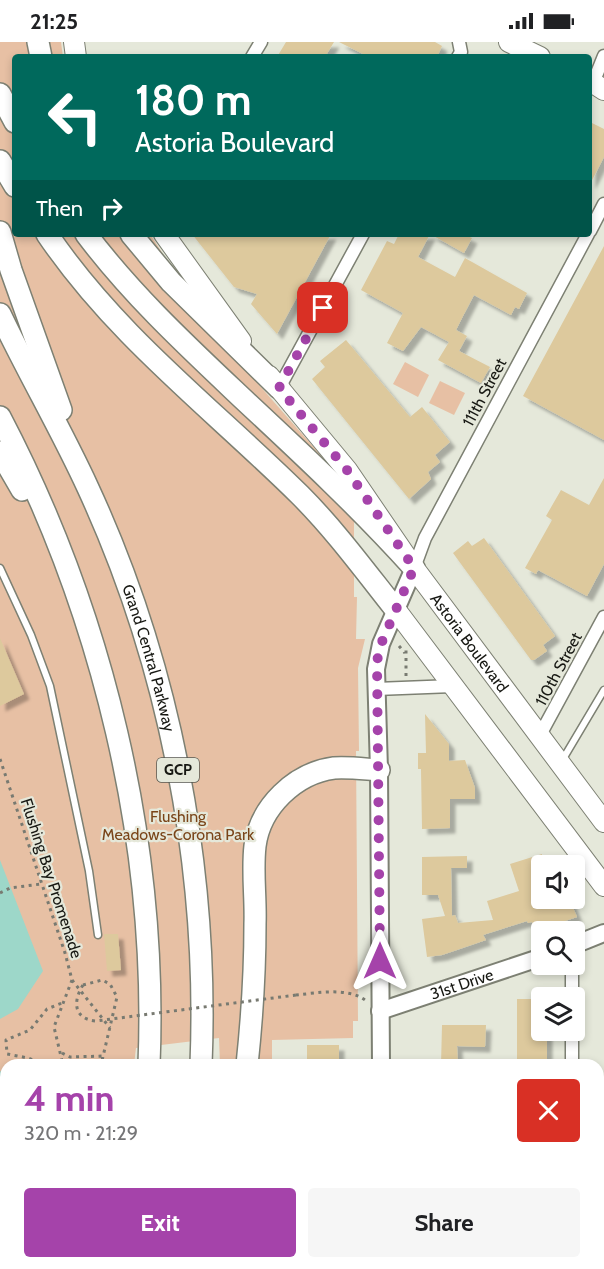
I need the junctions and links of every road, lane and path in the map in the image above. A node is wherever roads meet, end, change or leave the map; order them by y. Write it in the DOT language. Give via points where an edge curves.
graph roads {
  1 [pos="510,42"];
  2 [pos="534,54"];
  3 [pos="604,56"];
  4 [pos="595,85"];
  5 [pos="0,94"];
  6 [pos="12,116"];
  7 [pos="0,161"];
  8 [pos="12,181"];
  9 [pos="604,204"];
  10 [pos="592,226"];
  11 [pos="0,232"];
  12 [pos="88,237"];
  13 [pos="133,237"];
  14 [pos="166,237"];
  15 [pos="361,237"];
  16 [pos="586,237"];
  17 [pos="49,238"];
  18 [pos="0,314"];
  19 [pos="279,388"];
  20 [pos="0,417"];
  21 [pos="0,452"];
  22 [pos="88,487"];
  23 [pos="0,568"];
  24 [pos="414,568"];
  25 [pos="396,610"];
  26 [pos="604,617"];
  27 [pos="408,645"];
  28 [pos="399,646"];
  29 [pos="405,653"];
  30 [pos="406,681"];
  31 [pos="453,686"];
  32 [pos="376,689"];
  33 [pos="604,690"];
  34 [pos="111,711"];
  35 [pos="540,735"];
  36 [pos="0,759"];
  37 [pos="561,763"];
  38 [pos="379,770"];
  39 [pos="604,822"];
  40 [pos="41,884"];
  41 [pos="604,886"];
  42 [pos="0,893"];
  43 [pos="604,933"];
  44 [pos="98,935"];
  45 [pos="585,941"];
  46 [pos="531,961"];
  47 [pos="72,980"];
  48 [pos="358,995"];
  49 [pos="62,1003"];
  50 [pos="380,1011"];
  51 [pos="110,1028"];
  52 [pos="572,1041"];
  53 [pos="61,1053"];
  54 [pos="104,1056"];
  55 [pos="31,1059"];
  56 [pos="62,1059"];
  57 [pos="103,1059"];
  58 [pos="149,1059"];
  59 [pos="201,1059"];
  60 [pos="248,1059"];
  61 [pos="381,1059"];
  62 [pos="572,1059"];
  1 -- 2 [label="main road"];
  3 -- 4 [label="street"];
  5 -- 6 [label="highway"];
  7 -- 8 [label="highway"];
  9 -- 10 [label="street, 111th Street"];
  11 -- 22 [label="highway"];
  12 -- 24 [label="highway" via="150,311 336,486"];
  13 -- 19 [label="highway" via="171,282"];
  14 -- 19 [label="main road, Astoria Boulevard"];
  15 -- 19 [label="street"];
  16 -- 24 [label="street, 111th Street" via="425,538"];
  17 -- 25 [label="highway" via="129,334 311,506"];
  18 -- 22 [label="highway, Grand Central Parkway / GCP"];
  19 -- 24 [label="main road, Astoria Boulevard" via="347,470"];
  20 -- 34 [label="highway" via="61,553"];
  21 -- 34 [label="highway" via="58,564"];
  22 -- 59 [label="highway, Grand Central Parkway / GCP" via="139,623 177,763 199,926"];
  23 -- 44 [label="lane" via="50,686 89,871"];
  24 -- 25 [label="street"];
  24 -- 35 [label="main road, Astoria Boulevard"];
  25 -- 31 [label="main road"];
  25 -- 32 [label="street" via="378,654"];
  26 -- 35 [label="street, 110th Street"];
  27 -- 29 [label="path"];
  28 -- 29 [label="path"];
  29 -- 30 [label="path"];
  31 -- 32 [label="street"];
  31 -- 41 [label="main road"];
  32 -- 38 [label="street"];
  33 -- 37 [label="lane"];
  34 -- 58 [label="highway" via="129,791 142,881 148,954"];
  35 -- 37 [label="main road, Astoria Boulevard"];
  36 -- 40 [label="path, Flushing Bay Promenade"];
  37 -- 39 [label="main road, Astoria Boulevard"];
  38 -- 50 [label="street"];
  38 -- 60 [label="highway" via="334,768 308,776 277,799 262,821 255,845 255,964"];
  40 -- 42 [label="path"];
  40 -- 47 [label="path, Flushing Bay Promenade"];
  43 -- 45 [label="street"];
  46 -- 50 [label="street, 31st Drive"];
  47 -- 49 [label="path, Flushing Bay Promenade"];
  47 -- 51 [label="path"];
  48 -- 51 [label="path, bridge" via="296,995 96,1022 87,1021 76,1005 83,985 102,980 110,984 117,997"];
  49 -- 53 [label="path, Flushing Bay Promenade" via="54,1027"];
  49 -- 55 [label="path" via="47,1009 30,1030 6,1040 7,1054"];
  50 -- 61 [label="street"];
  51 -- 54 [label="path"];
  52 -- 62 [label="street"];
  53 -- 54 [label="path" via="70,1057"];
  53 -- 56 [label="path, Flushing Bay Promenade"];
  54 -- 57 [label="path"];
}
